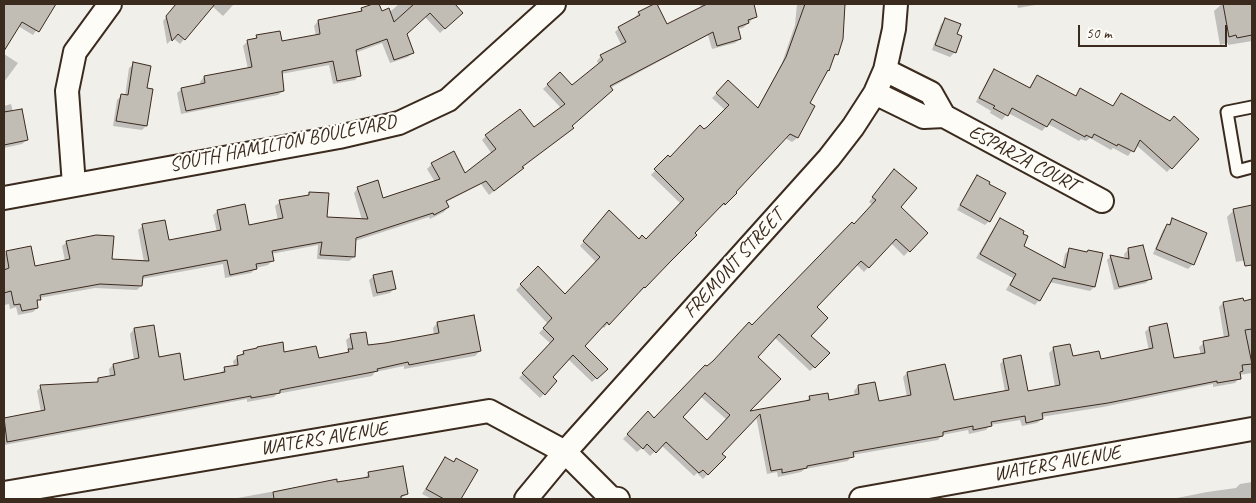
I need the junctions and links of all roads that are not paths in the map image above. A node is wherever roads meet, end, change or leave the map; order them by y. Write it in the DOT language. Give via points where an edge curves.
graph roads {
  1 [pos="110,4"];
  2 [pos="554,4"];
  3 [pos="896,4"];
  4 [pos="885,70"];
  5 [pos="875,93"];
  6 [pos="1252,107"];
  7 [pos="944,116"];
  8 [pos="1252,168"];
  9 [pos="74,185"];
  10 [pos="4,198"];
  11 [pos="1102,201"];
  12 [pos="1252,429"];
  13 [pos="565,452"];
  14 [pos="4,493"];
  15 [pos="526,499"];
  16 [pos="618,499"];
  17 [pos="861,499"];
  1 -- 9 [label="street" via="75,52 67,91"];
  2 -- 9 [label="street, SOUTH HAMILTON BOULEVARD" via="448,100 399,123 339,138"];
  3 -- 4 [label="street, FREMONT STREET"];
  4 -- 5 [label="street, FREMONT STREET"];
  4 -- 7 [label="street" via="931,93"];
  5 -- 7 [label="street, ESPARZA COURT" via="924,117"];
  5 -- 13 [label="street, FREMONT STREET" via="829,158"];
  6 -- 8 [label="lane" via="1227,112 1237,170"];
  7 -- 11 [label="street, ESPARZA COURT"];
  9 -- 10 [label="street, SOUTH HAMILTON BOULEVARD"];
  12 -- 17 [label="street, WATERS AVENUE"];
  13 -- 14 [label="street, WATERS AVENUE" via="489,411"];
  13 -- 15 [label="street, FREMONT STREET"];
  13 -- 16 [label="street, WATERS AVENUE" via="611,498"];
}
